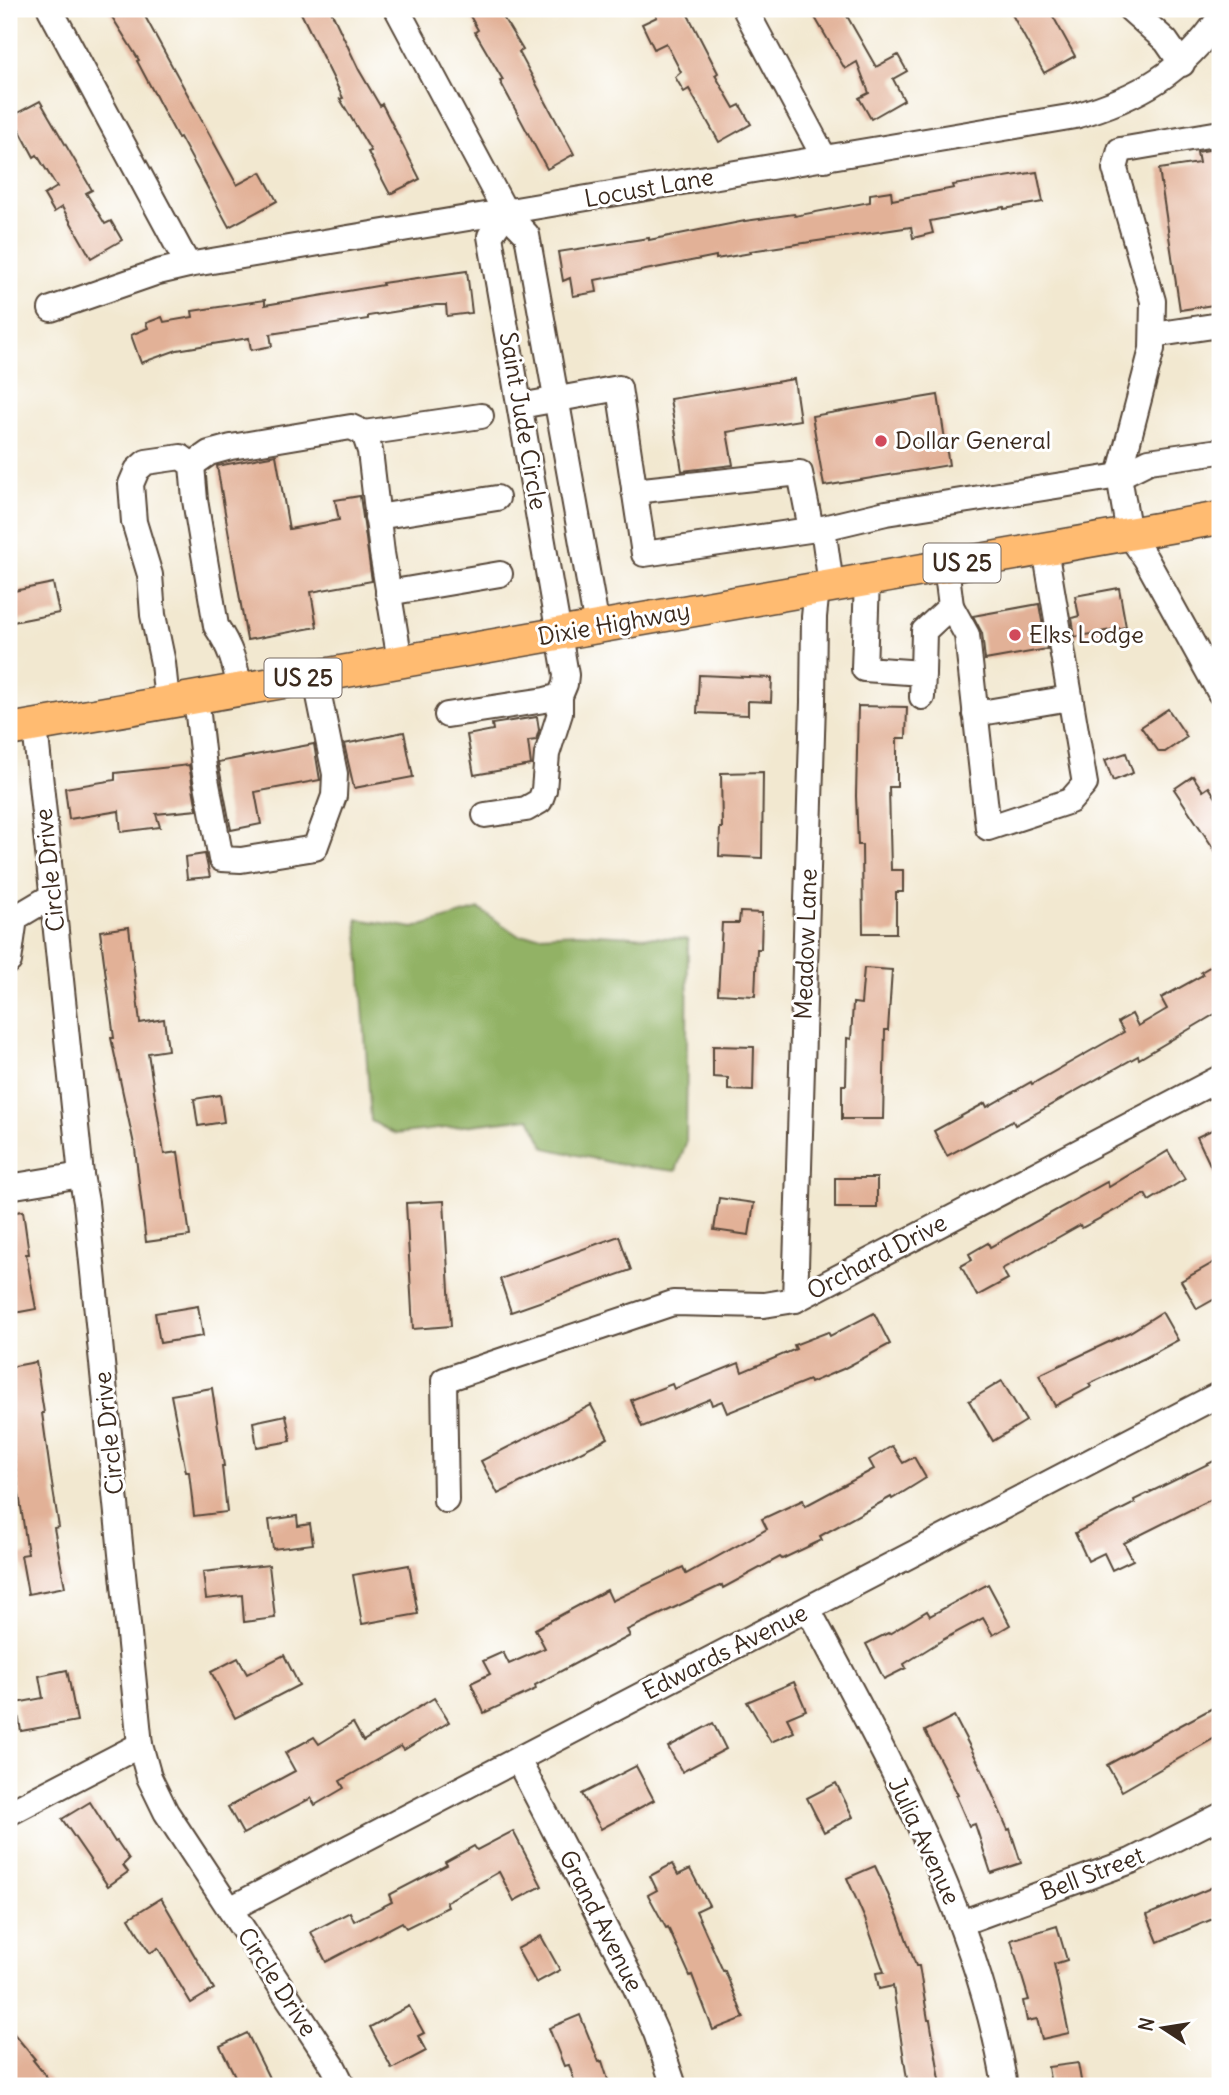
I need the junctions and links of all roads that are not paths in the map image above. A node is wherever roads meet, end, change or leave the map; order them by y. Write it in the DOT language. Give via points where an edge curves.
graph roads {
  1 [pos="50,9"];
  2 [pos="397,9"];
  3 [pos="745,9"];
  4 [pos="1130,9"];
  5 [pos="1220,17"];
  6 [pos="1182,64"];
  7 [pos="1220,133"];
  8 [pos="825,159"];
  9 [pos="506,213"];
  10 [pos="188,265"];
  11 [pos="51,309"];
  12 [pos="1220,325"];
  13 [pos="1153,335"];
  14 [pos="557,398"];
  15 [pos="520,406"];
  16 [pos="481,416"];
  17 [pos="364,433"];
  18 [pos="1220,451"];
  19 [pos="192,465"];
  20 [pos="1119,476"];
  21 [pos="634,491"];
  22 [pos="497,498"];
  23 [pos="377,517"];
  24 [pos="1220,518"];
  25 [pos="817,528"];
  26 [pos="1129,534"];
  27 [pos="1045,549"];
  28 [pos="946,566"];
  29 [pos="500,574"];
  30 [pos="867,579"];
  31 [pos="824,587"];
  32 [pos="388,593"];
  33 [pos="951,606"];
  34 [pos="597,627"];
  35 [pos="559,634"];
  36 [pos="400,661"];
  37 [pos="315,676"];
  38 [pos="240,690"];
  39 [pos="1220,693"];
  40 [pos="560,696"];
  41 [pos="1070,698"];
  42 [pos="181,700"];
  43 [pos="975,714"];
  44 [pos="447,715"];
  45 [pos="22,728"];
  46 [pos="485,815"];
  47 [pos="52,896"];
  48 [pos="9,961"];
  49 [pos="1220,1078"];
  50 [pos="81,1175"];
  51 [pos="9,1187"];
  52 [pos="795,1300"];
  53 [pos="1220,1394"];
  54 [pos="446,1500"];
  55 [pos="808,1609"];
  56 [pos="140,1745"];
  57 [pos="518,1760"];
  58 [pos="9,1813"];
  59 [pos="1220,1816"];
  60 [pos="230,1909"];
  61 [pos="961,1923"];
  62 [pos="343,2086"];
  63 [pos="674,2086"];
  64 [pos="1005,2086"];
  1 -- 10 [label="street"];
  2 -- 9 [label="street, Saint Jude Circle"];
  3 -- 8 [label="street"];
  4 -- 6 [label="street" via="1166,41"];
  5 -- 6 [label="street, Locust Lane"];
  6 -- 8 [label="street, Locust Lane" via="1132,96 1075,116"];
  7 -- 13 [label="street" via="1120,150 1115,169 1153,301"];
  8 -- 9 [label="street, Locust Lane"];
  9 -- 10 [label="street, Locust Lane"];
  9 -- 14 [label="street, Saint Jude Circle" via="527,235"];
  9 -- 15 [label="street, Saint Jude Circle" via="490,236"];
  10 -- 11 [label="street, Locust Lane"];
  12 -- 13 [label="street"];
  13 -- 20 [label="street"];
  14 -- 15 [label="street"];
  14 -- 21 [label="street" via="619,388"];
  14 -- 34 [label="street, Saint Jude Circle"];
  15 -- 35 [label="street, Saint Jude Circle"];
  16 -- 17 [label="street"];
  17 -- 19 [label="street" via="351,426 231,447 209,453"];
  17 -- 23 [label="street"];
  18 -- 20 [label="street" via="1149,461"];
  19 -- 38 [label="street" via="216,626 228,643"];
  19 -- 42 [label="street" via="181,457 146,462 131,484 134,522 150,575 163,663"];
  20 -- 25 [label="street"];
  20 -- 26 [label="street"];
  21 -- 25 [label="street, Meadow Lane" via="800,472"];
  21 -- 25 [label="street" via="644,554"];
  22 -- 23 [label="street"];
  23 -- 32 [label="street"];
  24 -- 26 [label="main road, Dixie Highway / US 25"];
  25 -- 31 [label="street, Meadow Lane"];
  26 -- 27 [label="main road, Dixie Highway / US 25"];
  26 -- 39 [label="street"];
  27 -- 28 [label="main road, Dixie Highway / US 25"];
  27 -- 41 [label="street"];
  28 -- 30 [label="main road, Dixie Highway / US 25"];
  28 -- 33 [label="street"];
  29 -- 32 [label="street"];
  30 -- 31 [label="main road, Dixie Highway / US 25"];
  30 -- 33 [label="street" via="864,669 923,685 924,631"];
  31 -- 34 [label="main road, Dixie Highway / US 25"];
  31 -- 52 [label="street, Meadow Lane" via="814,617"];
  32 -- 36 [label="street"];
  33 -- 43 [label="street" via="967,635"];
  34 -- 35 [label="main road, Dixie Highway / US 25"];
  35 -- 36 [label="main road, Dixie Highway / US 25"];
  35 -- 40 [label="street, Saint Jude Circle" via="566,675"];
  36 -- 37 [label="main road, Dixie Highway / US 25"];
  37 -- 38 [label="main road, Dixie Highway / US 25"];
  37 -- 42 [label="street" via="335,774 334,796 315,848 242,860 220,859 204,768"];
  38 -- 42 [label="main road, Dixie Highway / US 25"];
  40 -- 44 [label="street"];
  40 -- 46 [label="street, Saint Jude Circle" via="540,801 526,809"];
  41 -- 43 [label="street"];
  41 -- 43 [label="street" via="1085,784 1070,801 988,828"];
  42 -- 45 [label="main road, Dixie Highway / US 25"];
  45 -- 47 [label="street, Circle Drive"];
  47 -- 48 [label="street" via="15,918"];
  47 -- 50 [label="street, Circle Drive"];
  49 -- 52 [label="street, Orchard Drive"];
  50 -- 51 [label="street"];
  50 -- 56 [label="street, Circle Drive"];
  52 -- 54 [label="street, Orchard Drive" via="764,1305 673,1303 444,1380"];
  53 -- 55 [label="street, Edwards Avenue"];
  55 -- 57 [label="street, Edwards Avenue"];
  55 -- 61 [label="street, Julia Avenue" via="895,1777"];
  56 -- 58 [label="street"];
  56 -- 60 [label="street, Circle Drive" via="166,1812"];
  57 -- 60 [label="street, Edwards Avenue"];
  57 -- 63 [label="street, Grand Avenue" via="633,1982"];
  59 -- 61 [label="street, Bell Street" via="1131,1861"];
  60 -- 62 [label="street, Circle Drive"];
  61 -- 64 [label="street, Julia Avenue" via="984,1993"];
}
